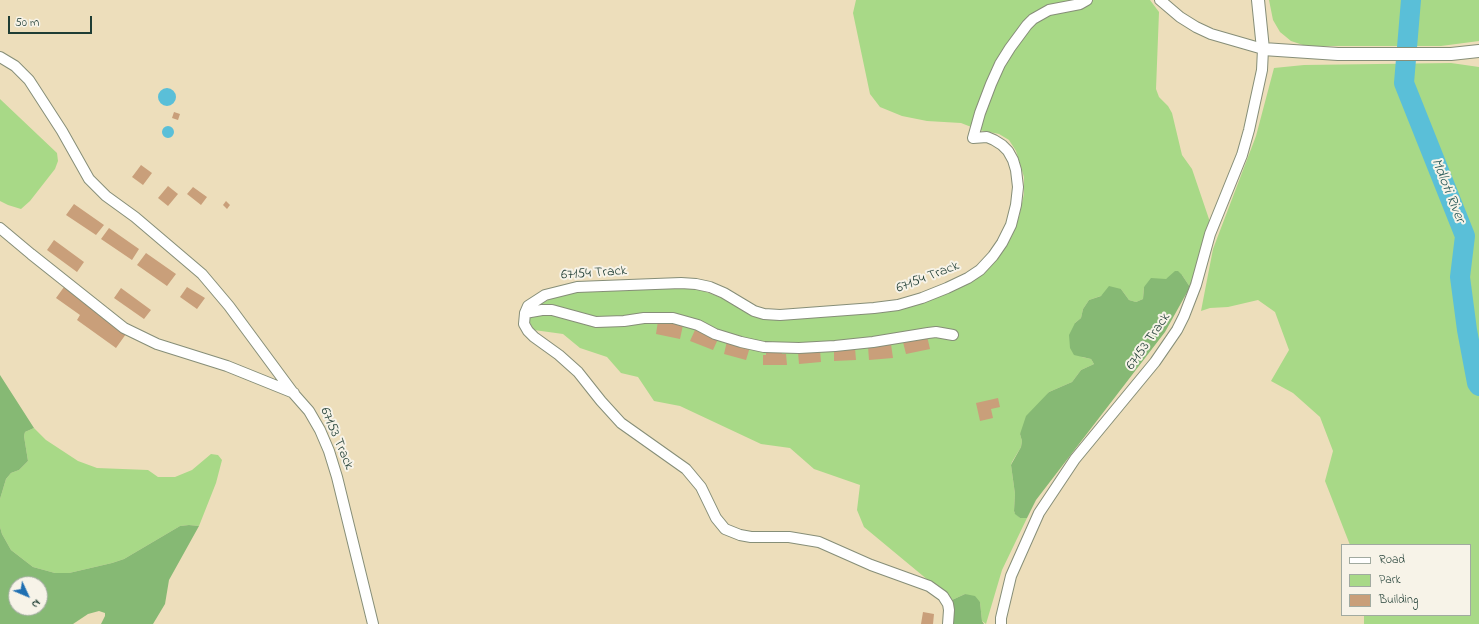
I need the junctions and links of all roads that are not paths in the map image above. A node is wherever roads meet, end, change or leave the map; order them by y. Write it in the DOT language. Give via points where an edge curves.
graph roads {
  1 [pos="1086,0"];
  2 [pos="1160,0"];
  3 [pos="1258,0"];
  4 [pos="1263,49"];
  5 [pos="1479,51"];
  6 [pos="0,57"];
  7 [pos="0,228"];
  8 [pos="525,313"];
  9 [pos="954,335"];
  10 [pos="294,394"];
  11 [pos="1000,622"];
  12 [pos="373,624"];
  13 [pos="948,624"];
  1 -- 8 [label="street, 67154 Track" via="1080,4 1049,10 1033,19 1000,64 973,138 987,137 1008,151 1016,170 1016,205 1002,243 980,270 968,278 922,298 874,308 764,314 710,287 681,283 577,287 544,295 528,306"];
  2 -- 4 [label="street" via="1196,27"];
  3 -- 4 [label="street"];
  4 -- 5 [label="street" via="1338,54 1451,54"];
  4 -- 11 [label="street, 67153 Track" via="1262,70 1242,155 1210,234 1193,295 1176,330 1133,390 1075,459 1039,513 1011,576"];
  6 -- 10 [label="street, 67153 Track" via="15,66 28,80 62,131 89,179 202,274"];
  7 -- 10 [label="street" via="124,328 157,344 227,366"];
  8 -- 9 [label="street" via="552,310 596,322 673,318 698,325 715,334 764,347 835,346 936,332"];
  8 -- 13 [label="street" via="524,324 528,331 578,372 621,423 686,469 701,487 716,518 725,529 740,535 789,537 818,542 929,586 943,596 948,604"];
  10 -- 12 [label="street, 67153 Track" via="309,411 329,451"];
}
